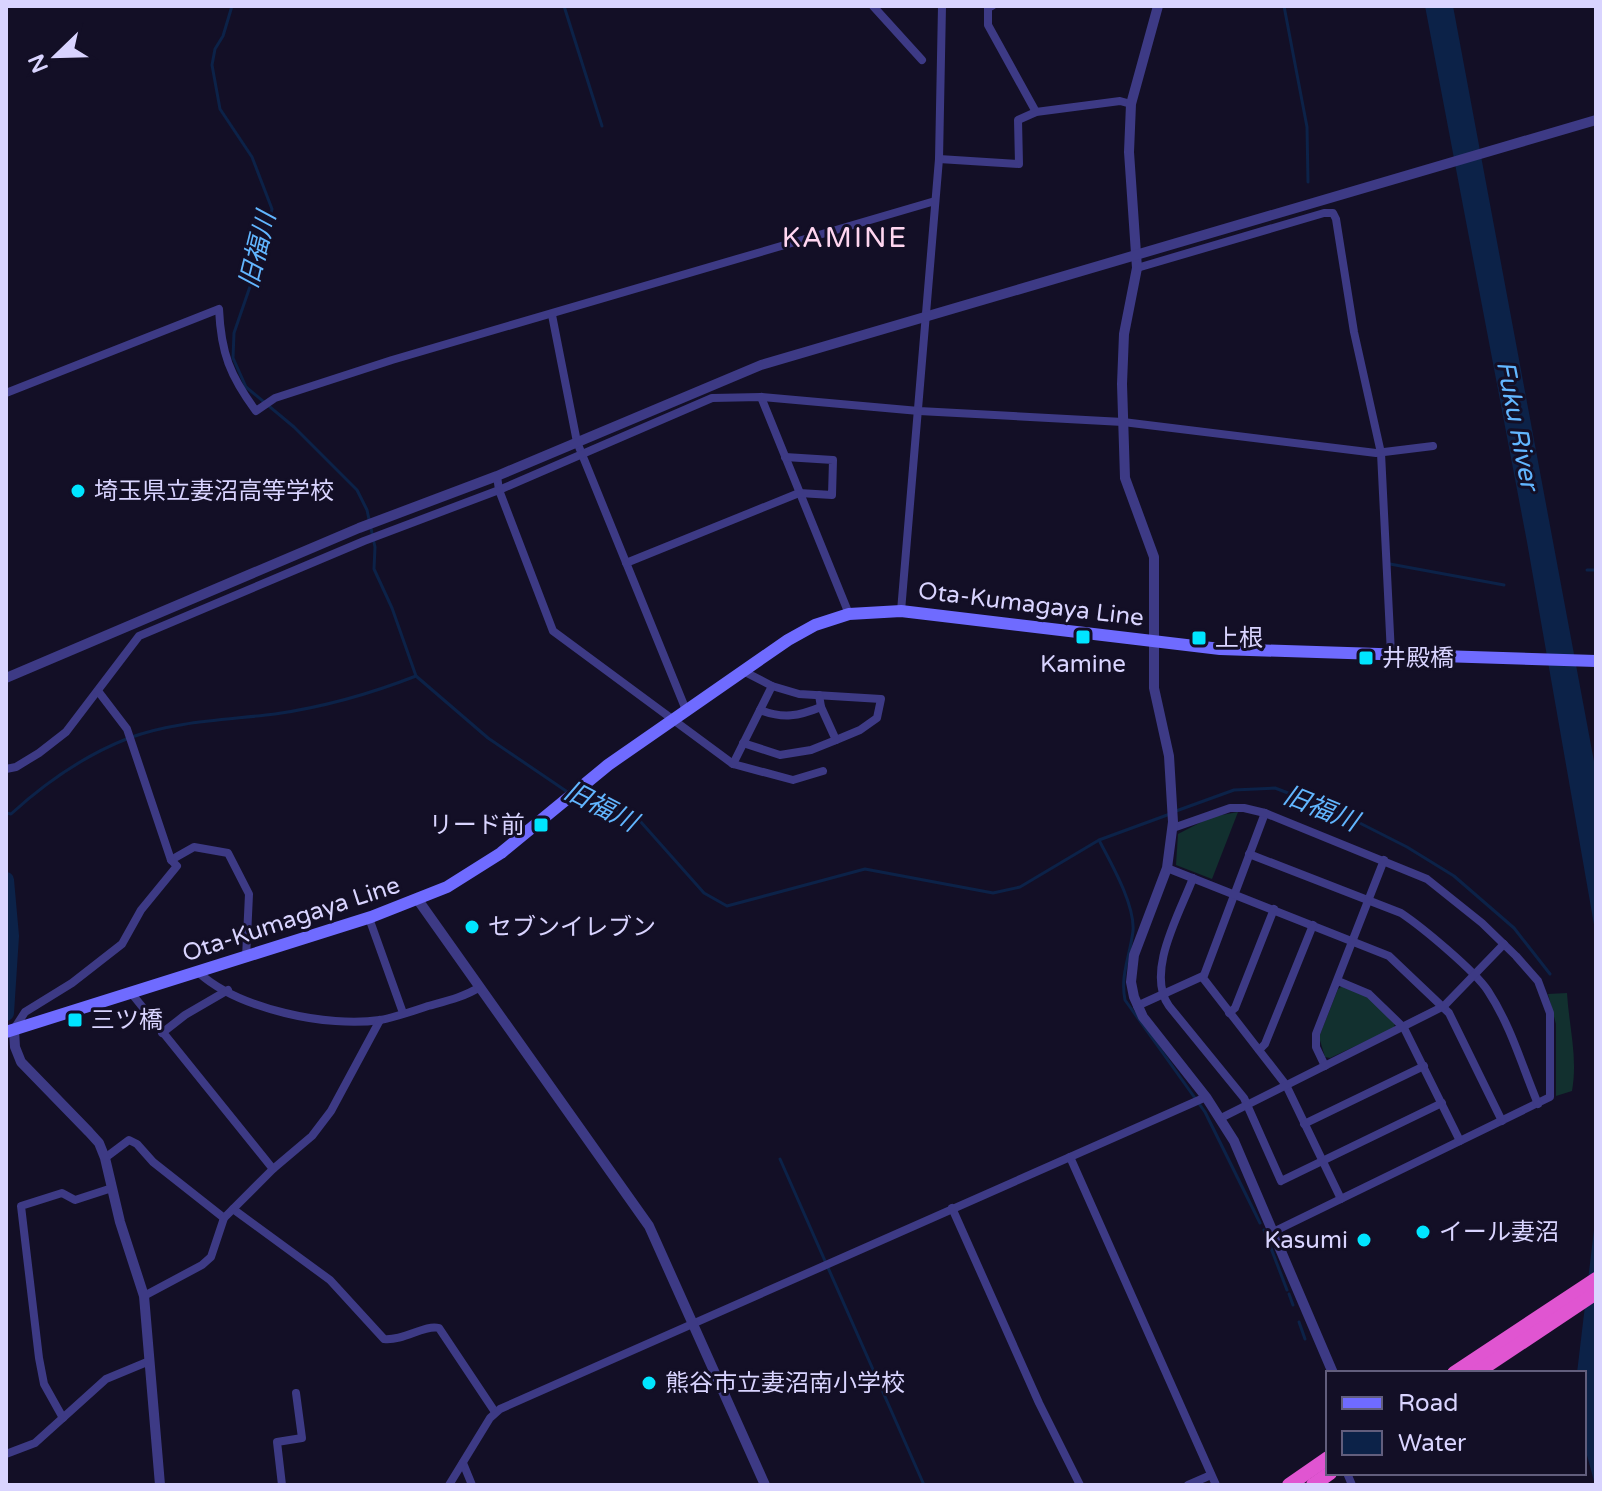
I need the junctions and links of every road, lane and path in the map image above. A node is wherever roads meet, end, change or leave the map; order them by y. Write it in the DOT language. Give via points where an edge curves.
graph roads {
  1 [pos="873,6"];
  2 [pos="942,6"];
  3 [pos="992,6"];
  4 [pos="1158,6"];
  5 [pos="922,60"];
  6 [pos="1131,104"];
  7 [pos="1036,112"];
  8 [pos="1596,120"];
  9 [pos="939,159"];
  10 [pos="935,201"];
  11 [pos="1135,255"];
  12 [pos="1137,268"];
  13 [pos="552,315"];
  14 [pos="927,315"];
  15 [pos="6,393"];
  16 [pos="761,397"];
  17 [pos="919,411"];
  18 [pos="1123,422"];
  19 [pos="577,442"];
  20 [pos="1433,446"];
  21 [pos="1381,453"];
  22 [pos="583,455"];
  23 [pos="785,457"];
  24 [pos="497,476"];
  25 [pos="499,490"];
  26 [pos="799,493"];
  27 [pos="626,563"];
  28 [pos="901,611"];
  29 [pos="849,614"];
  30 [pos="1153,640"];
  31 [pos="1391,654"];
  32 [pos="1596,661"];
  33 [pos="743,671"];
  34 [pos="6,678"];
  35 [pos="772,686"];
  36 [pos="98,691"];
  37 [pos="819,695"];
  38 [pos="821,707"];
  39 [pos="686,710"];
  40 [pos="760,710"];
  41 [pos="672,720"];
  42 [pos="836,740"];
  43 [pos="743,743"];
  44 [pos="733,764"];
  45 [pos="6,769"];
  46 [pos="823,771"];
  47 [pos="1265,813"];
  48 [pos="1173,825"];
  49 [pos="1249,854"];
  50 [pos="171,860"];
  51 [pos="1384,860"];
  52 [pos="1167,868"];
  53 [pos="1193,878"];
  54 [pos="1233,893"];
  55 [pos="418,900"];
  56 [pos="1368,901"];
  57 [pos="1274,909"];
  58 [pos="369,918"];
  59 [pos="1313,925"];
  60 [pos="1354,940"];
  61 [pos="1504,944"];
  62 [pos="246,958"];
  63 [pos="199,973"];
  64 [pos="1203,976"];
  65 [pos="1475,976"];
  66 [pos="1338,981"];
  67 [pos="480,987"];
  68 [pos="228,990"];
  69 [pos="132,994"];
  70 [pos="1163,995"];
  71 [pos="1137,1006"];
  72 [pos="1444,1006"];
  73 [pos="403,1013"];
  74 [pos="1229,1013"];
  75 [pos="380,1020"];
  76 [pos="1404,1028"];
  77 [pos="9,1031"];
  78 [pos="162,1033"];
  79 [pos="1259,1050"];
  80 [pos="1325,1066"];
  81 [pos="1424,1066"];
  82 [pos="1286,1085"];
  83 [pos="1206,1097"];
  84 [pos="1442,1103"];
  85 [pos="1538,1104"];
  86 [pos="1247,1105"];
  87 [pos="1221,1118"];
  88 [pos="1502,1121"];
  89 [pos="1304,1124"];
  90 [pos="1460,1141"];
  91 [pos="1070,1157"];
  92 [pos="105,1158"];
  93 [pos="1323,1162"];
  94 [pos="273,1169"];
  95 [pos="112,1188"];
  96 [pos="1341,1199"];
  97 [pos="952,1208"];
  98 [pos="233,1209"];
  99 [pos="224,1218"];
  100 [pos="1273,1232"];
  101 [pos="1596,1279"];
  102 [pos="1596,1293"];
  103 [pos="144,1296"];
  104 [pos="1563,1306"];
  105 [pos="693,1324"];
  106 [pos="147,1362"];
  107 [pos="1332,1371"];
  108 [pos="1457,1371"];
  109 [pos="1479,1371"];
  110 [pos="296,1393"];
  111 [pos="495,1412"];
  112 [pos="63,1418"];
  113 [pos="6,1454"];
  114 [pos="1326,1459"];
  115 [pos="463,1463"];
  116 [pos="1211,1475"];
  117 [pos="160,1485"];
  118 [pos="282,1485"];
  119 [pos="449,1485"];
  120 [pos="472,1485"];
  121 [pos="765,1485"];
  122 [pos="1080,1485"];
  123 [pos="1188,1485"];
  124 [pos="1216,1485"];
  125 [pos="1289,1485"];
  1 -- 5 [label="street"];
  2 -- 9 [label="street"];
  3 -- 7 [label="street" via="988,25"];
  4 -- 6 [label="street"];
  6 -- 7 [label="street"];
  6 -- 11 [label="street"];
  7 -- 9 [label="street" via="1018,120 1019,164"];
  8 -- 11 [label="street"];
  9 -- 10 [label="street"];
  10 -- 13 [label="street"];
  10 -- 14 [label="street"];
  11 -- 12 [label="street"];
  11 -- 14 [label="street"];
  12 -- 18 [label="street" via="1121,356"];
  12 -- 21 [label="street" via="1333,213"];
  13 -- 15 [label="street" via="392,360 275,398 256,411 229,369 219,309"];
  13 -- 19 [label="street"];
  14 -- 17 [label="street"];
  14 -- 19 [label="street" via="761,365"];
  16 -- 17 [label="street"];
  16 -- 22 [label="street" via="712,398"];
  16 -- 23 [label="street"];
  17 -- 18 [label="street"];
  17 -- 28 [label="street"];
  18 -- 21 [label="street"];
  18 -- 30 [label="street" via="1125,478 1154,557"];
  19 -- 22 [label="street"];
  19 -- 24 [label="street"];
  20 -- 21 [label="street"];
  21 -- 31 [label="street"];
  22 -- 25 [label="street"];
  22 -- 27 [label="street"];
  23 -- 26 [label="street"];
  23 -- 26 [label="street" via="833,460 832,495"];
  24 -- 25 [label="street"];
  24 -- 34 [label="street" via="389,515"];
  25 -- 36 [label="street" via="139,636"];
  25 -- 41 [label="street" via="553,631"];
  26 -- 27 [label="street"];
  26 -- 29 [label="street"];
  27 -- 39 [label="street"];
  28 -- 29 [label="main road, Ota-Kumagaya Line"];
  28 -- 30 [label="main road, Ota-Kumagaya Line"];
  29 -- 33 [label="main road, Ota-Kumagaya Line" via="815,625"];
  30 -- 31 [label="main road, Ota-Kumagaya Line" via="1220,649"];
  30 -- 48 [label="street" via="1154,688 1169,756"];
  31 -- 32 [label="main road, Ota-Kumagaya Line"];
  33 -- 35 [label="street"];
  33 -- 39 [label="main road, Ota-Kumagaya Line"];
  35 -- 37 [label="street"];
  35 -- 40 [label="street"];
  36 -- 45 [label="street" via="66,732"];
  36 -- 50 [label="street" via="127,729"];
  37 -- 38 [label="street"];
  37 -- 42 [label="street" via="881,699 877,718"];
  38 -- 40 [label="street" via="798,717"];
  38 -- 42 [label="street"];
  39 -- 41 [label="main road, Ota-Kumagaya Line"];
  40 -- 43 [label="street"];
  41 -- 44 [label="street"];
  41 -- 55 [label="main road, Ota-Kumagaya Line" via="483,866"];
  42 -- 43 [label="street" via="780,755"];
  43 -- 44 [label="street"];
  44 -- 46 [label="street" via="793,780"];
  47 -- 48 [label="street" via="1230,808"];
  47 -- 49 [label="street"];
  47 -- 51 [label="street"];
  48 -- 52 [label="street"];
  49 -- 54 [label="street"];
  49 -- 56 [label="street"];
  50 -- 62 [label="street" via="194,847 228,853 249,894"];
  50 -- 77 [label="street" via="177,866 141,910 122,944 25,1012"];
  51 -- 56 [label="street"];
  51 -- 61 [label="street" via="1442,889"];
  52 -- 53 [label="street"];
  52 -- 71 [label="street" via="1134,955 1131,982"];
  53 -- 54 [label="street"];
  53 -- 70 [label="street" via="1162,961"];
  54 -- 57 [label="street"];
  54 -- 64 [label="street"];
  55 -- 58 [label="main road, Ota-Kumagaya Line"];
  55 -- 67 [label="street"];
  56 -- 60 [label="street"];
  56 -- 65 [label="street" via="1415,922"];
  57 -- 59 [label="street"];
  57 -- 74 [label="street"];
  58 -- 62 [label="main road, Ota-Kumagaya Line"];
  58 -- 73 [label="street"];
  59 -- 60 [label="street"];
  59 -- 79 [label="street"];
  60 -- 66 [label="street"];
  60 -- 72 [label="street" via="1389,956"];
  61 -- 65 [label="street"];
  61 -- 85 [label="street" via="1538,981 1550,1013 1552,1095"];
  62 -- 63 [label="main road, Ota-Kumagaya Line"];
  63 -- 68 [label="street"];
  63 -- 69 [label="main road, Ota-Kumagaya Line"];
  64 -- 70 [label="street"];
  64 -- 74 [label="street"];
  65 -- 72 [label="street"];
  65 -- 85 [label="street" via="1491,995"];
  66 -- 76 [label="street" via="1363,990"];
  66 -- 80 [label="street" via="1315,1042"];
  67 -- 73 [label="street"];
  67 -- 105 [label="street" via="649,1226"];
  68 -- 75 [label="street" via="283,1013"];
  68 -- 78 [label="street"];
  69 -- 77 [label="main road, Ota-Kumagaya Line"];
  69 -- 78 [label="street"];
  70 -- 71 [label="street"];
  70 -- 86 [label="street"];
  71 -- 83 [label="street"];
  72 -- 76 [label="street"];
  72 -- 88 [label="street"];
  73 -- 75 [label="street"];
  74 -- 79 [label="street"];
  75 -- 94 [label="street" via="331,1111 312,1136"];
  76 -- 80 [label="street"];
  76 -- 81 [label="street"];
  77 -- 92 [label="street" via="21,1062 99,1143"];
  78 -- 94 [label="street"];
  79 -- 82 [label="street"];
  80 -- 82 [label="street"];
  81 -- 84 [label="street"];
  81 -- 89 [label="street"];
  82 -- 86 [label="street"];
  82 -- 89 [label="street"];
  83 -- 87 [label="street"];
  83 -- 91 [label="street"];
  84 -- 90 [label="street"];
  84 -- 93 [label="street"];
  85 -- 88 [label="street"];
  86 -- 87 [label="street"];
  86 -- 93 [label="street" via="1281,1181"];
  87 -- 100 [label="street"];
  88 -- 90 [label="street"];
  89 -- 93 [label="street"];
  90 -- 96 [label="street"];
  91 -- 97 [label="street"];
  91 -- 116 [label="street"];
  92 -- 95 [label="street"];
  92 -- 99 [label="street" via="129,1140 137,1144"];
  93 -- 96 [label="street"];
  94 -- 98 [label="street"];
  95 -- 103 [label="street"];
  95 -- 112 [label="street" via="75,1200 62,1193 21,1206 44,1384"];
  96 -- 100 [label="street"];
  97 -- 105 [label="street"];
  97 -- 122 [label="street"];
  98 -- 99 [label="street"];
  98 -- 111 [label="street" via="330,1280 384,1339 439,1328"];
  99 -- 103 [label="street" via="211,1257"];
  100 -- 107 [label="street"];
  101 -- 104 [label="highway"];
  102 -- 104 [label="highway"];
  103 -- 106 [label="street"];
  104 -- 108 [label="highway"];
  104 -- 109 [label="highway"];
  105 -- 111 [label="street"];
  105 -- 121 [label="street"];
  106 -- 112 [label="street" via="106,1379"];
  106 -- 117 [label="street"];
  110 -- 118 [label="street" via="302,1438 277,1442"];
  111 -- 115 [label="street"];
  112 -- 113 [label="street" via="35,1443"];
  114 -- 125 [label="highway"];
  115 -- 119 [label="street"];
  115 -- 120 [label="street"];
  116 -- 123 [label="street"];
  116 -- 124 [label="street"];
}
